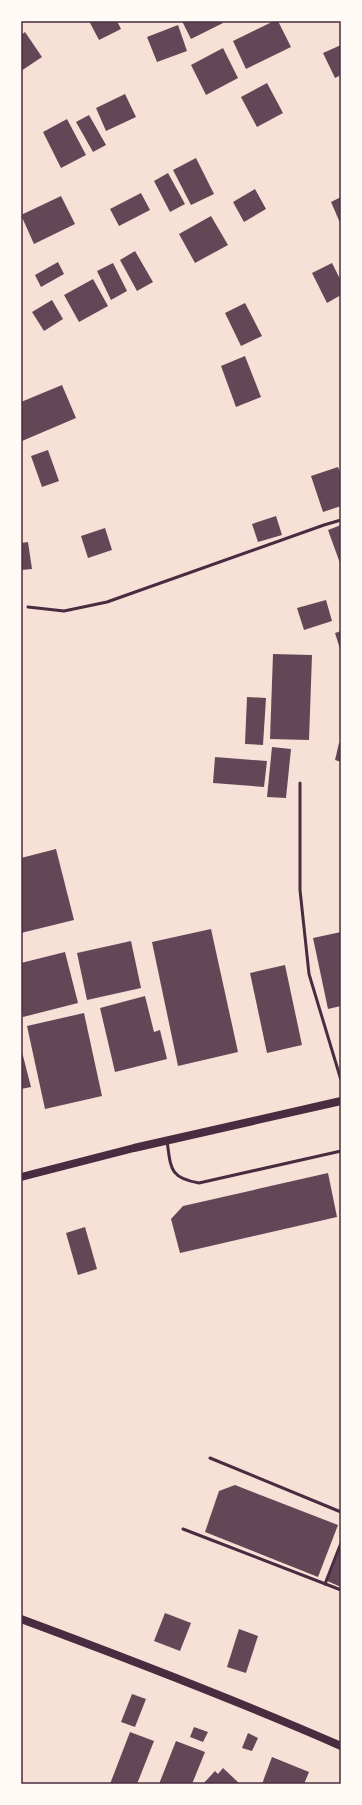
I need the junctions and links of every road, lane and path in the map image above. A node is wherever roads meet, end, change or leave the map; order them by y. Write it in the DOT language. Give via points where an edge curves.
graph roads {
  1 [pos="341,520"];
  2 [pos="28,607"];
  3 [pos="300,782"];
  4 [pos="341,1080"];
  5 [pos="341,1101"];
  6 [pos="166,1141"];
  7 [pos="341,1151"];
  8 [pos="21,1177"];
  9 [pos="210,1458"];
  10 [pos="341,1512"];
  11 [pos="183,1529"];
  12 [pos="341,1543"];
  13 [pos="325,1584"];
  14 [pos="341,1590"];
  15 [pos="21,1619"];
  16 [pos="341,1746"];
  1 -- 2 [label="lane" via="107,602 64,611"];
  3 -- 4 [label="lane" via="300,890 309,974"];
  5 -- 6 [label="main road"];
  6 -- 7 [label="lane" via="175,1174 184,1180 199,1183"];
  6 -- 8 [label="main road"];
  9 -- 10 [label="lane"];
  11 -- 13 [label="lane"];
  12 -- 13 [label="lane"];
  13 -- 14 [label="lane"];
  15 -- 16 [label="main road" via="115,1653 271,1715"];
}
